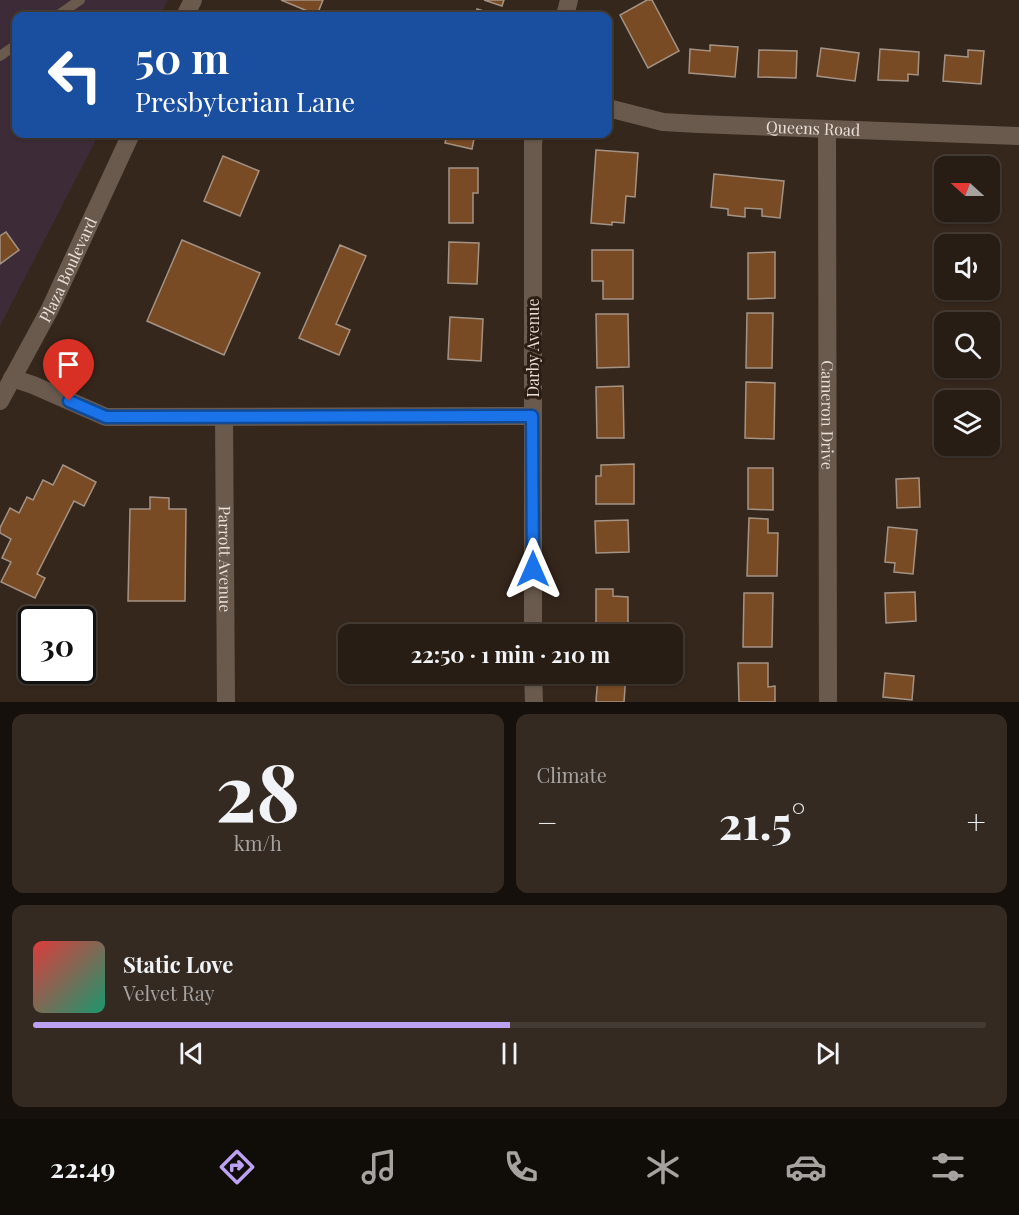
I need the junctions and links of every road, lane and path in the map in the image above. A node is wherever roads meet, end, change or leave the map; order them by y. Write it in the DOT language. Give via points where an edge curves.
graph roads {
  1 [pos="80,0"];
  2 [pos="63,12"];
  3 [pos="612,109"];
  4 [pos="827,129"];
  5 [pos="1019,136"];
  6 [pos="129,138"];
  7 [pos="534,138"];
  8 [pos="12,378"];
  9 [pos="0,402"];
  10 [pos="532,416"];
  11 [pos="224,417"];
  12 [pos="533,624"];
  13 [pos="534,684"];
  14 [pos="226,702"];
  15 [pos="534,702"];
  16 [pos="828,702"];
  1 -- 2 [label="lane"];
  3 -- 4 [label="street, Queens Road" via="663,122"];
  4 -- 5 [label="street, Queens Road"];
  4 -- 16 [label="street, Cameron Drive"];
  6 -- 8 [label="street, Plaza Boulevard" via="50,309"];
  7 -- 10 [label="street, Darby Avenue"];
  8 -- 9 [label="street, Plaza Boulevard"];
  8 -- 11 [label="street" via="106,417"];
  10 -- 11 [label="street"];
  10 -- 12 [label="street, Darby Avenue"];
  11 -- 14 [label="street, Parrott Avenue"];
  13 -- 15 [label="street"];
}
